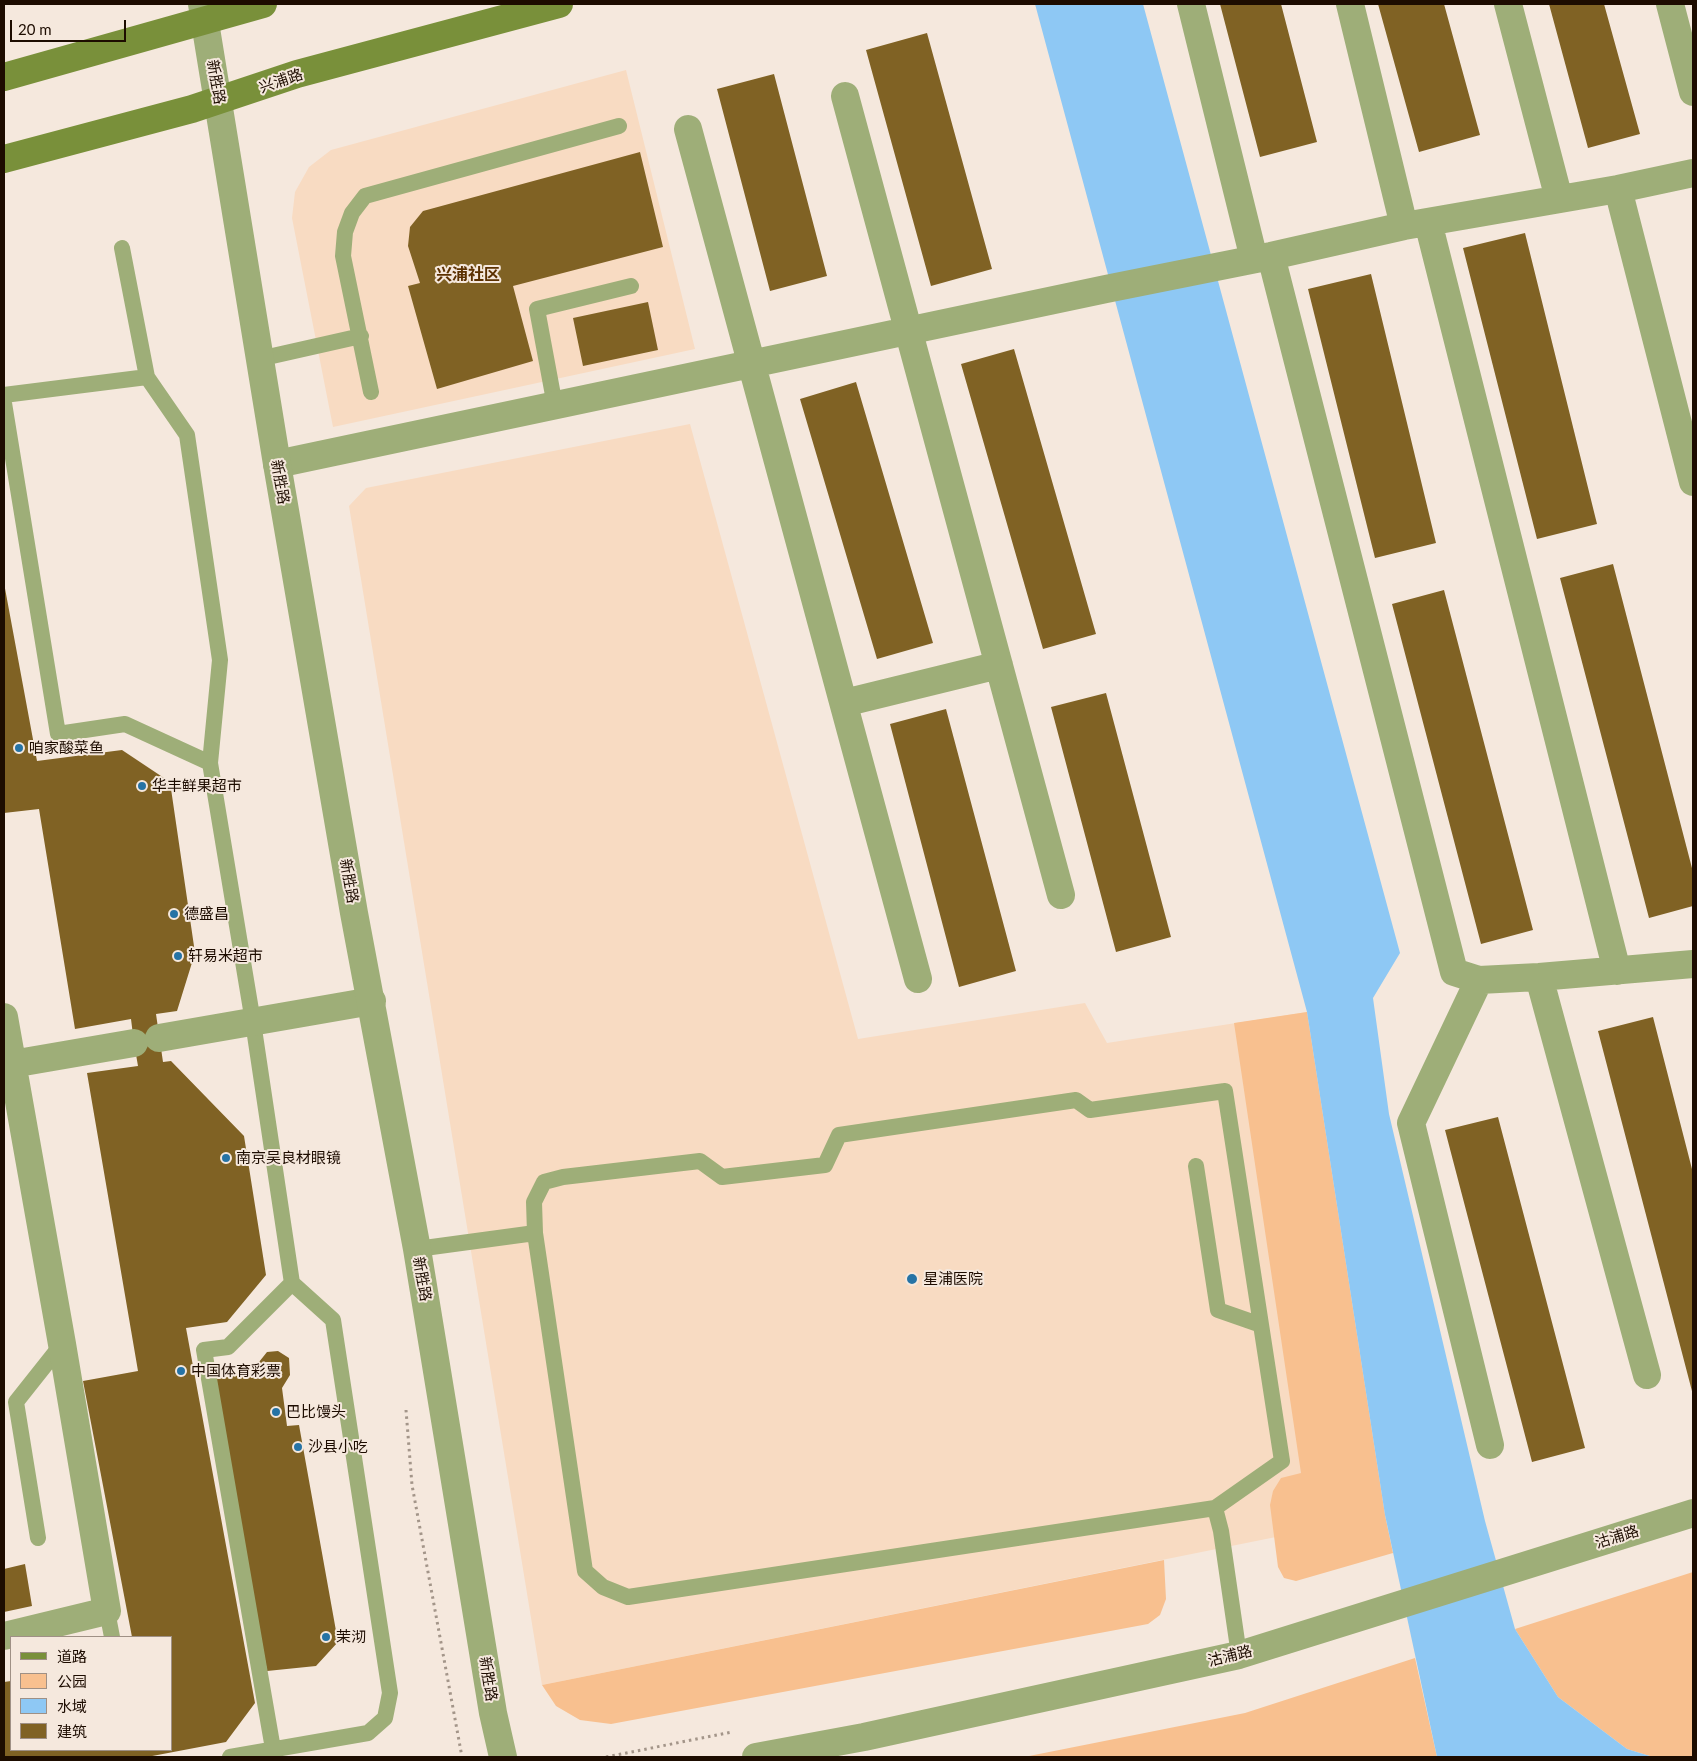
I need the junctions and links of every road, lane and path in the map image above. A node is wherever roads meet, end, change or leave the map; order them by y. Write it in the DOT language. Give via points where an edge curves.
graph roads {
  1 [pos="263,4"];
  2 [pos="559,4"];
  3 [pos="1191,4"];
  4 [pos="1350,4"];
  5 [pos="1508,4"];
  6 [pos="1670,4"];
  7 [pos="203,12"];
  8 [pos="4,77"];
  9 [pos="1693,92"];
  10 [pos="845,96"];
  11 [pos="219,100"];
  12 [pos="619,126"];
  13 [pos="688,130"];
  14 [pos="4,159"];
  15 [pos="1693,173"];
  16 [pos="1618,189"];
  17 [pos="1559,199"];
  18 [pos="1416,224"];
  19 [pos="122,248"];
  20 [pos="1262,258"];
  21 [pos="631,286"];
  22 [pos="910,330"];
  23 [pos="362,336"];
  24 [pos="259,359"];
  25 [pos="750,365"];
  26 [pos="147,377"];
  27 [pos="371,392"];
  28 [pos="4,395"];
  29 [pos="4,403"];
  30 [pos="555,406"];
  31 [pos="276,464"];
  32 [pos="1693,482"];
  33 [pos="999,665"];
  34 [pos="844,703"];
  35 [pos="210,762"];
  36 [pos="1061,895"];
  37 [pos="1693,964"];
  38 [pos="1616,971"];
  39 [pos="1539,977"];
  40 [pos="918,979"];
  41 [pos="1479,980"];
  42 [pos="372,1001"];
  43 [pos="4,1016"];
  44 [pos="253,1022"];
  45 [pos="12,1064"];
  46 [pos="1196,1166"];
  47 [pos="534,1232"];
  48 [pos="417,1249"];
  49 [pos="292,1283"];
  50 [pos="1262,1325"];
  51 [pos="62,1344"];
  52 [pos="1647,1375"];
  53 [pos="1490,1445"];
  54 [pos="1215,1508"];
  55 [pos="1693,1514"];
  56 [pos="38,1538"];
  57 [pos="109,1624"];
  58 [pos="4,1636"];
  59 [pos="1239,1654"];
  60 [pos="866,1747"];
  61 [pos="273,1749"];
  62 [pos="230,1757"];
  63 [pos="503,1757"];
  64 [pos="756,1757"];
  1 -- 7 [label="main road"];
  2 -- 11 [label="main road, 兴浦路" via="297,74"];
  3 -- 20 [label="street"];
  4 -- 18 [label="street"];
  5 -- 17 [label="street"];
  6 -- 9 [label="street"];
  7 -- 8 [label="main road"];
  7 -- 11 [label="street, 新胜路"];
  10 -- 22 [label="street"];
  11 -- 14 [label="main road, 兴浦路"];
  11 -- 24 [label="street, 新胜路"];
  12 -- 23 [label="lane" via="365,196 352,213 345,232 344,256"];
  13 -- 25 [label="street"];
  15 -- 16 [label="street"];
  16 -- 17 [label="street"];
  16 -- 32 [label="street"];
  17 -- 18 [label="street"];
  18 -- 20 [label="street"];
  18 -- 38 [label="street"];
  19 -- 26 [label="lane"];
  20 -- 22 [label="street"];
  20 -- 41 [label="street" via="1454,972"];
  21 -- 30 [label="lane" via="537,309"];
  22 -- 25 [label="street"];
  22 -- 33 [label="street"];
  23 -- 24 [label="lane"];
  23 -- 27 [label="lane"];
  24 -- 31 [label="street, 新胜路"];
  25 -- 30 [label="street"];
  25 -- 34 [label="street"];
  26 -- 28 [label="lane"];
  26 -- 35 [label="lane" via="187,435 220,660"];
  29 -- 35 [label="lane" via="58,734 125,724"];
  30 -- 31 [label="street"];
  31 -- 42 [label="street, 新胜路"];
  33 -- 34 [label="street"];
  33 -- 36 [label="street"];
  34 -- 40 [label="street"];
  35 -- 44 [label="lane"];
  37 -- 38 [label="street"];
  38 -- 39 [label="street"];
  39 -- 41 [label="street"];
  39 -- 52 [label="street"];
  41 -- 53 [label="street" via="1411,1123"];
  42 -- 44 [label="street"];
  42 -- 48 [label="street, 新胜路"];
  43 -- 45 [label="street"];
  44 -- 45 [label="street"];
  44 -- 49 [label="lane"];
  45 -- 51 [label="street"];
  46 -- 50 [label="lane" via="1218,1310"];
  47 -- 48 [label="lane"];
  47 -- 50 [label="lane" via="534,1202 544,1182 563,1177 700,1161 722,1177 825,1165 839,1135 1076,1100 1090,1110 1225,1091"];
  47 -- 54 [label="lane" via="585,1571 603,1587 628,1597"];
  48 -- 63 [label="street, 新胜路"];
  49 -- 61 [label="lane" via="228,1347 204,1350"];
  49 -- 61 [label="lane" via="333,1320 390,1693 385,1718 368,1733"];
  50 -- 54 [label="lane" via="1282,1461"];
  51 -- 56 [label="lane" via="16,1402"];
  51 -- 57 [label="street"];
  54 -- 59 [label="lane"];
  55 -- 59 [label="street, 沽浦路"];
  57 -- 58 [label="street"];
  59 -- 60 [label="street, 沽浦路"];
  60 -- 64 [label="street, 沽浦路"];
  61 -- 62 [label="lane"];
}
